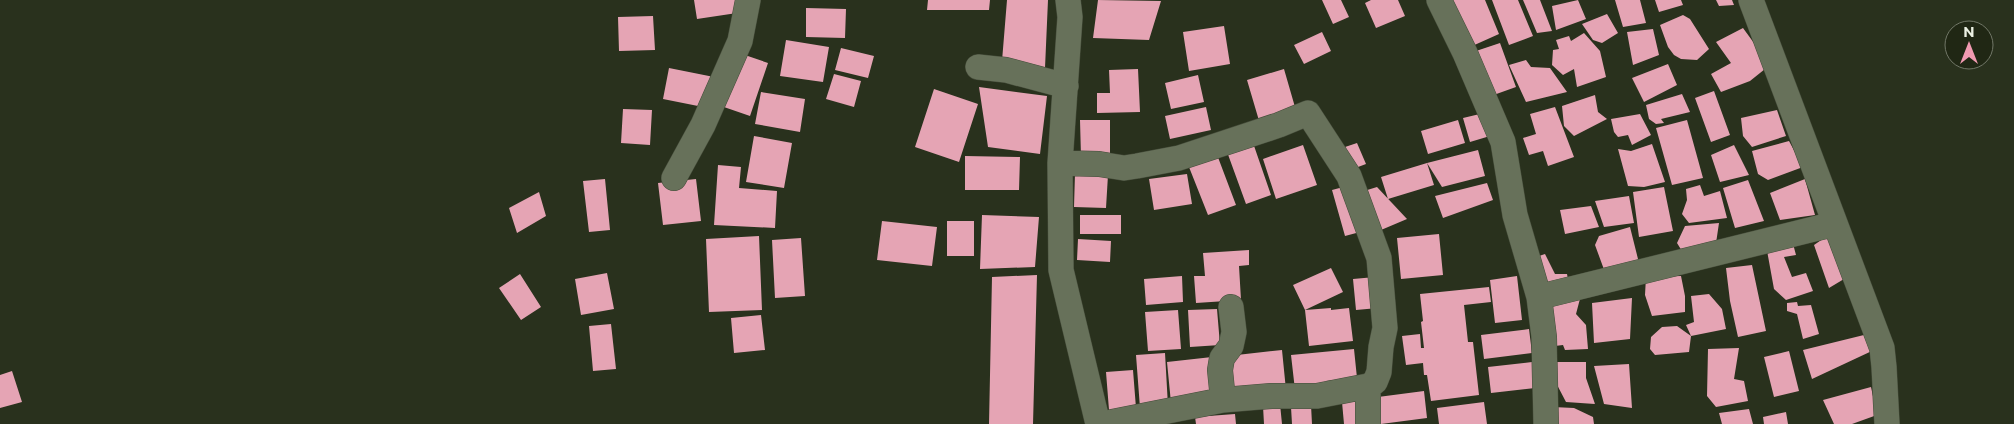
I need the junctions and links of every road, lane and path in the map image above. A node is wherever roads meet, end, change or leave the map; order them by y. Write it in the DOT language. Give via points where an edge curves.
graph roads {
  1 [pos="748,0"];
  2 [pos="1068,0"];
  3 [pos="1439,0"];
  4 [pos="1751,0"];
  5 [pos="978,67"];
  6 [pos="1066,86"];
  7 [pos="1060,163"];
  8 [pos="674,178"];
  9 [pos="1834,224"];
  10 [pos="1538,297"];
  11 [pos="1231,307"];
  12 [pos="1368,386"];
  13 [pos="1223,400"];
  14 [pos="1100,424"];
  15 [pos="1368,424"];
  16 [pos="1546,424"];
  17 [pos="1887,424"];
  1 -- 8 [label="street" via="740,41 703,125"];
  2 -- 6 [label="street"];
  3 -- 10 [label="street" via="1503,142 1515,216"];
  4 -- 9 [label="street"];
  5 -- 6 [label="street" via="1006,70"];
  6 -- 7 [label="street"];
  7 -- 12 [label="street" via="1124,168 1179,158 1308,113 1349,176 1379,258 1385,328 1379,372 1375,382"];
  7 -- 14 [label="street" via="1061,270"];
  9 -- 10 [label="street"];
  9 -- 17 [label="street" via="1882,348"];
  10 -- 16 [label="street" via="1544,337"];
  11 -- 13 [label="street" via="1234,332 1220,370"];
  12 -- 13 [label="street" via="1317,396"];
  12 -- 15 [label="street"];
  13 -- 14 [label="street"];
}
